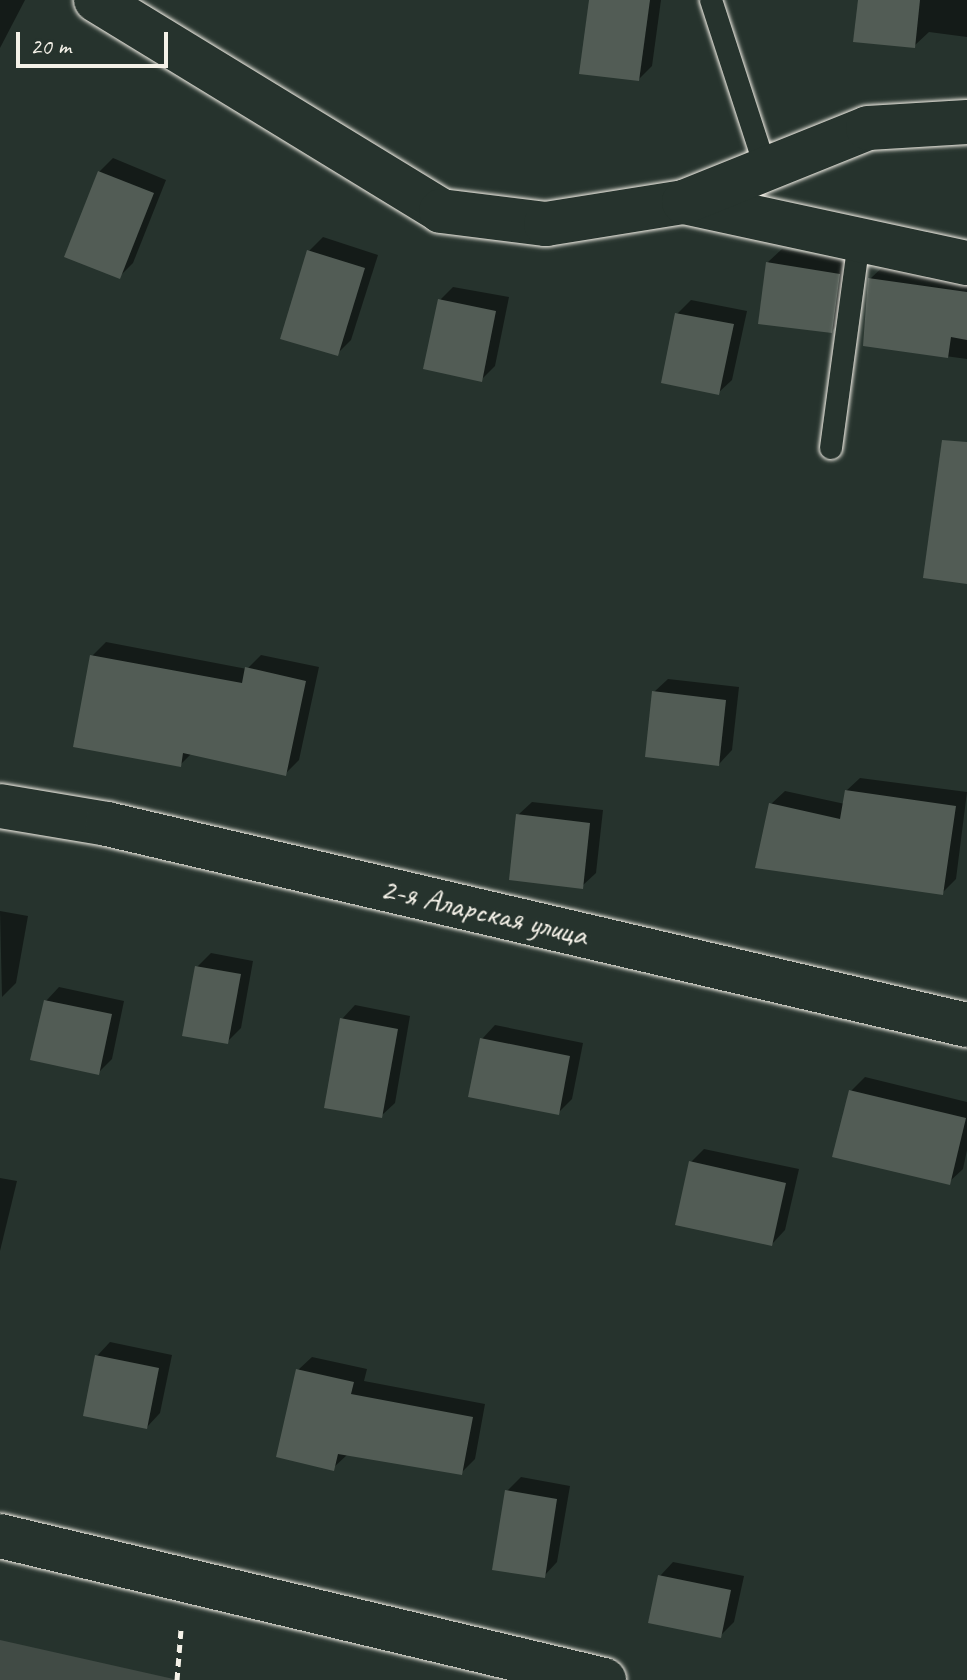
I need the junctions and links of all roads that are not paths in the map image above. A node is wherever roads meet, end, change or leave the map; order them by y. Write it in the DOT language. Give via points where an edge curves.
graph roads {
  1 [pos="96,0"];
  2 [pos="711,0"];
  3 [pos="967,122"];
  4 [pos="766,169"];
  5 [pos="684,202"];
  6 [pos="859,240"];
  7 [pos="967,263"];
  8 [pos="831,448"];
  9 [pos="0,806"];
  10 [pos="967,1025"];
  11 [pos="0,1536"];
  12 [pos="604,1680"];
  1 -- 5 [label="street" via="441,211 546,224"];
  2 -- 4 [label="lane"];
  3 -- 4 [label="street" via="868,128"];
  4 -- 5 [label="street"];
  5 -- 6 [label="street"];
  6 -- 7 [label="street"];
  6 -- 8 [label="lane"];
  9 -- 10 [label="street, 2-я Аларская улица" via="107,824"];
  11 -- 12 [label="street"];
}
